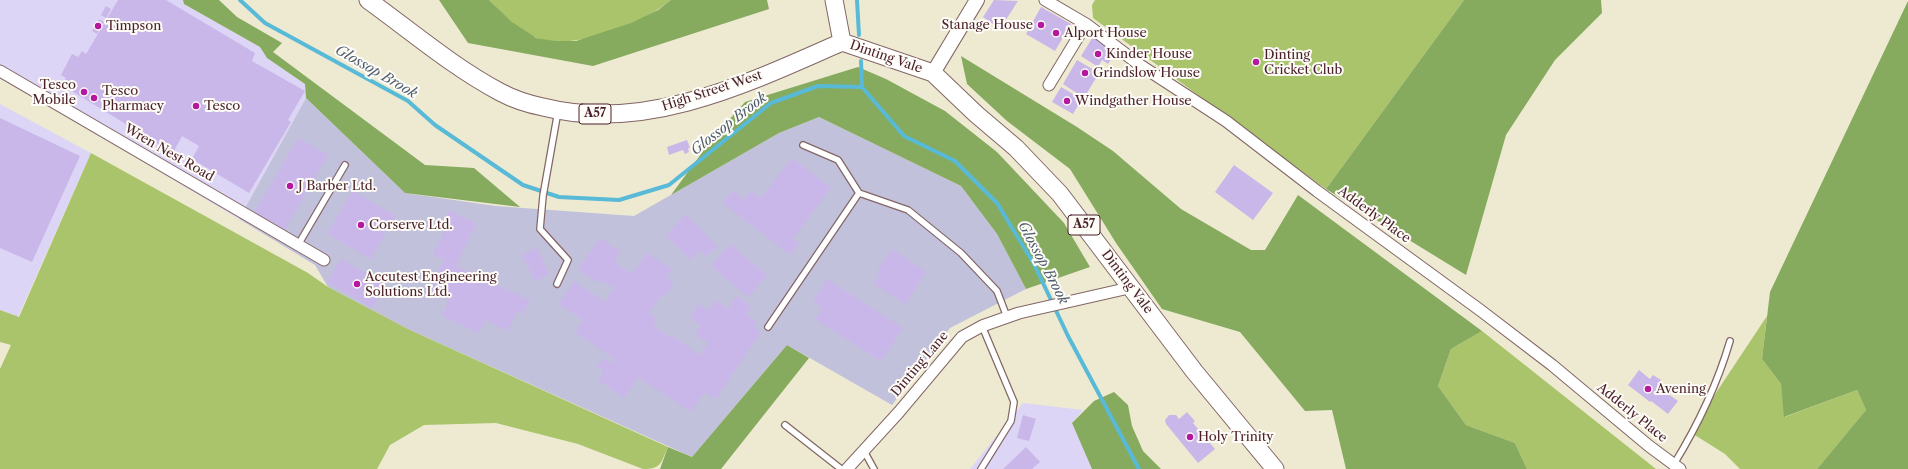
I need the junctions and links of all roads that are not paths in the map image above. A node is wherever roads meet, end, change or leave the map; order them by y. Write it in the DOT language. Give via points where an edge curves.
graph roads {
  1 [pos="368,0"];
  2 [pos="834,0"];
  3 [pos="977,0"];
  4 [pos="1045,0"];
  5 [pos="1086,24"];
  6 [pos="842,42"];
  7 [pos="0,71"];
  8 [pos="933,74"];
  9 [pos="1049,85"];
  10 [pos="558,111"];
  11 [pos="803,145"];
  12 [pos="345,165"];
  13 [pos="859,192"];
  14 [pos="298,245"];
  15 [pos="324,260"];
  16 [pos="557,284"];
  17 [pos="1129,288"];
  18 [pos="1008,317"];
  19 [pos="982,326"];
  20 [pos="768,327"];
  21 [pos="1730,341"];
  22 [pos="785,425"];
  23 [pos="864,451"];
  24 [pos="1677,467"];
  25 [pos="841,469"];
  26 [pos="848,469"];
  27 [pos="874,469"];
  28 [pos="981,469"];
  29 [pos="1275,469"];
  1 -- 10 [label="main road, High Street West / A57" via="469,74 501,93 529,104"];
  2 -- 6 [label="main road"];
  3 -- 8 [label="street"];
  4 -- 5 [label="street, Adderly Place"];
  5 -- 9 [label="street"];
  5 -- 24 [label="street, Adderly Place" via="1140,65 1226,121 1480,310"];
  6 -- 8 [label="main road, Dinting Vale / A57"];
  6 -- 10 [label="main road, High Street West / A57" via="766,74 685,103 644,112 613,114"];
  7 -- 14 [label="street, Wren Nest Road"];
  8 -- 17 [label="main road, Dinting Vale / A57" via="1016,148 1060,194"];
  10 -- 16 [label="lane" via="543,196 540,229 568,260"];
  11 -- 13 [label="lane" via="838,160"];
  12 -- 14 [label="lane"];
  13 -- 18 [label="lane" via="908,210 961,253 997,291"];
  13 -- 20 [label="lane"];
  14 -- 15 [label="street, Wren Nest Road"];
  17 -- 18 [label="street, Dinting Lane"];
  17 -- 29 [label="main road, Dinting Vale / A57" via="1230,417"];
  18 -- 19 [label="street, Dinting Lane"];
  19 -- 23 [label="street, Dinting Lane" via="962,336"];
  19 -- 28 [label="lane" via="1014,402 1010,421"];
  21 -- 24 [label="lane" via="1720,374"];
  22 -- 25 [label="lane"];
  23 -- 26 [label="street, Dinting Lane"];
  23 -- 27 [label="lane"];
}
